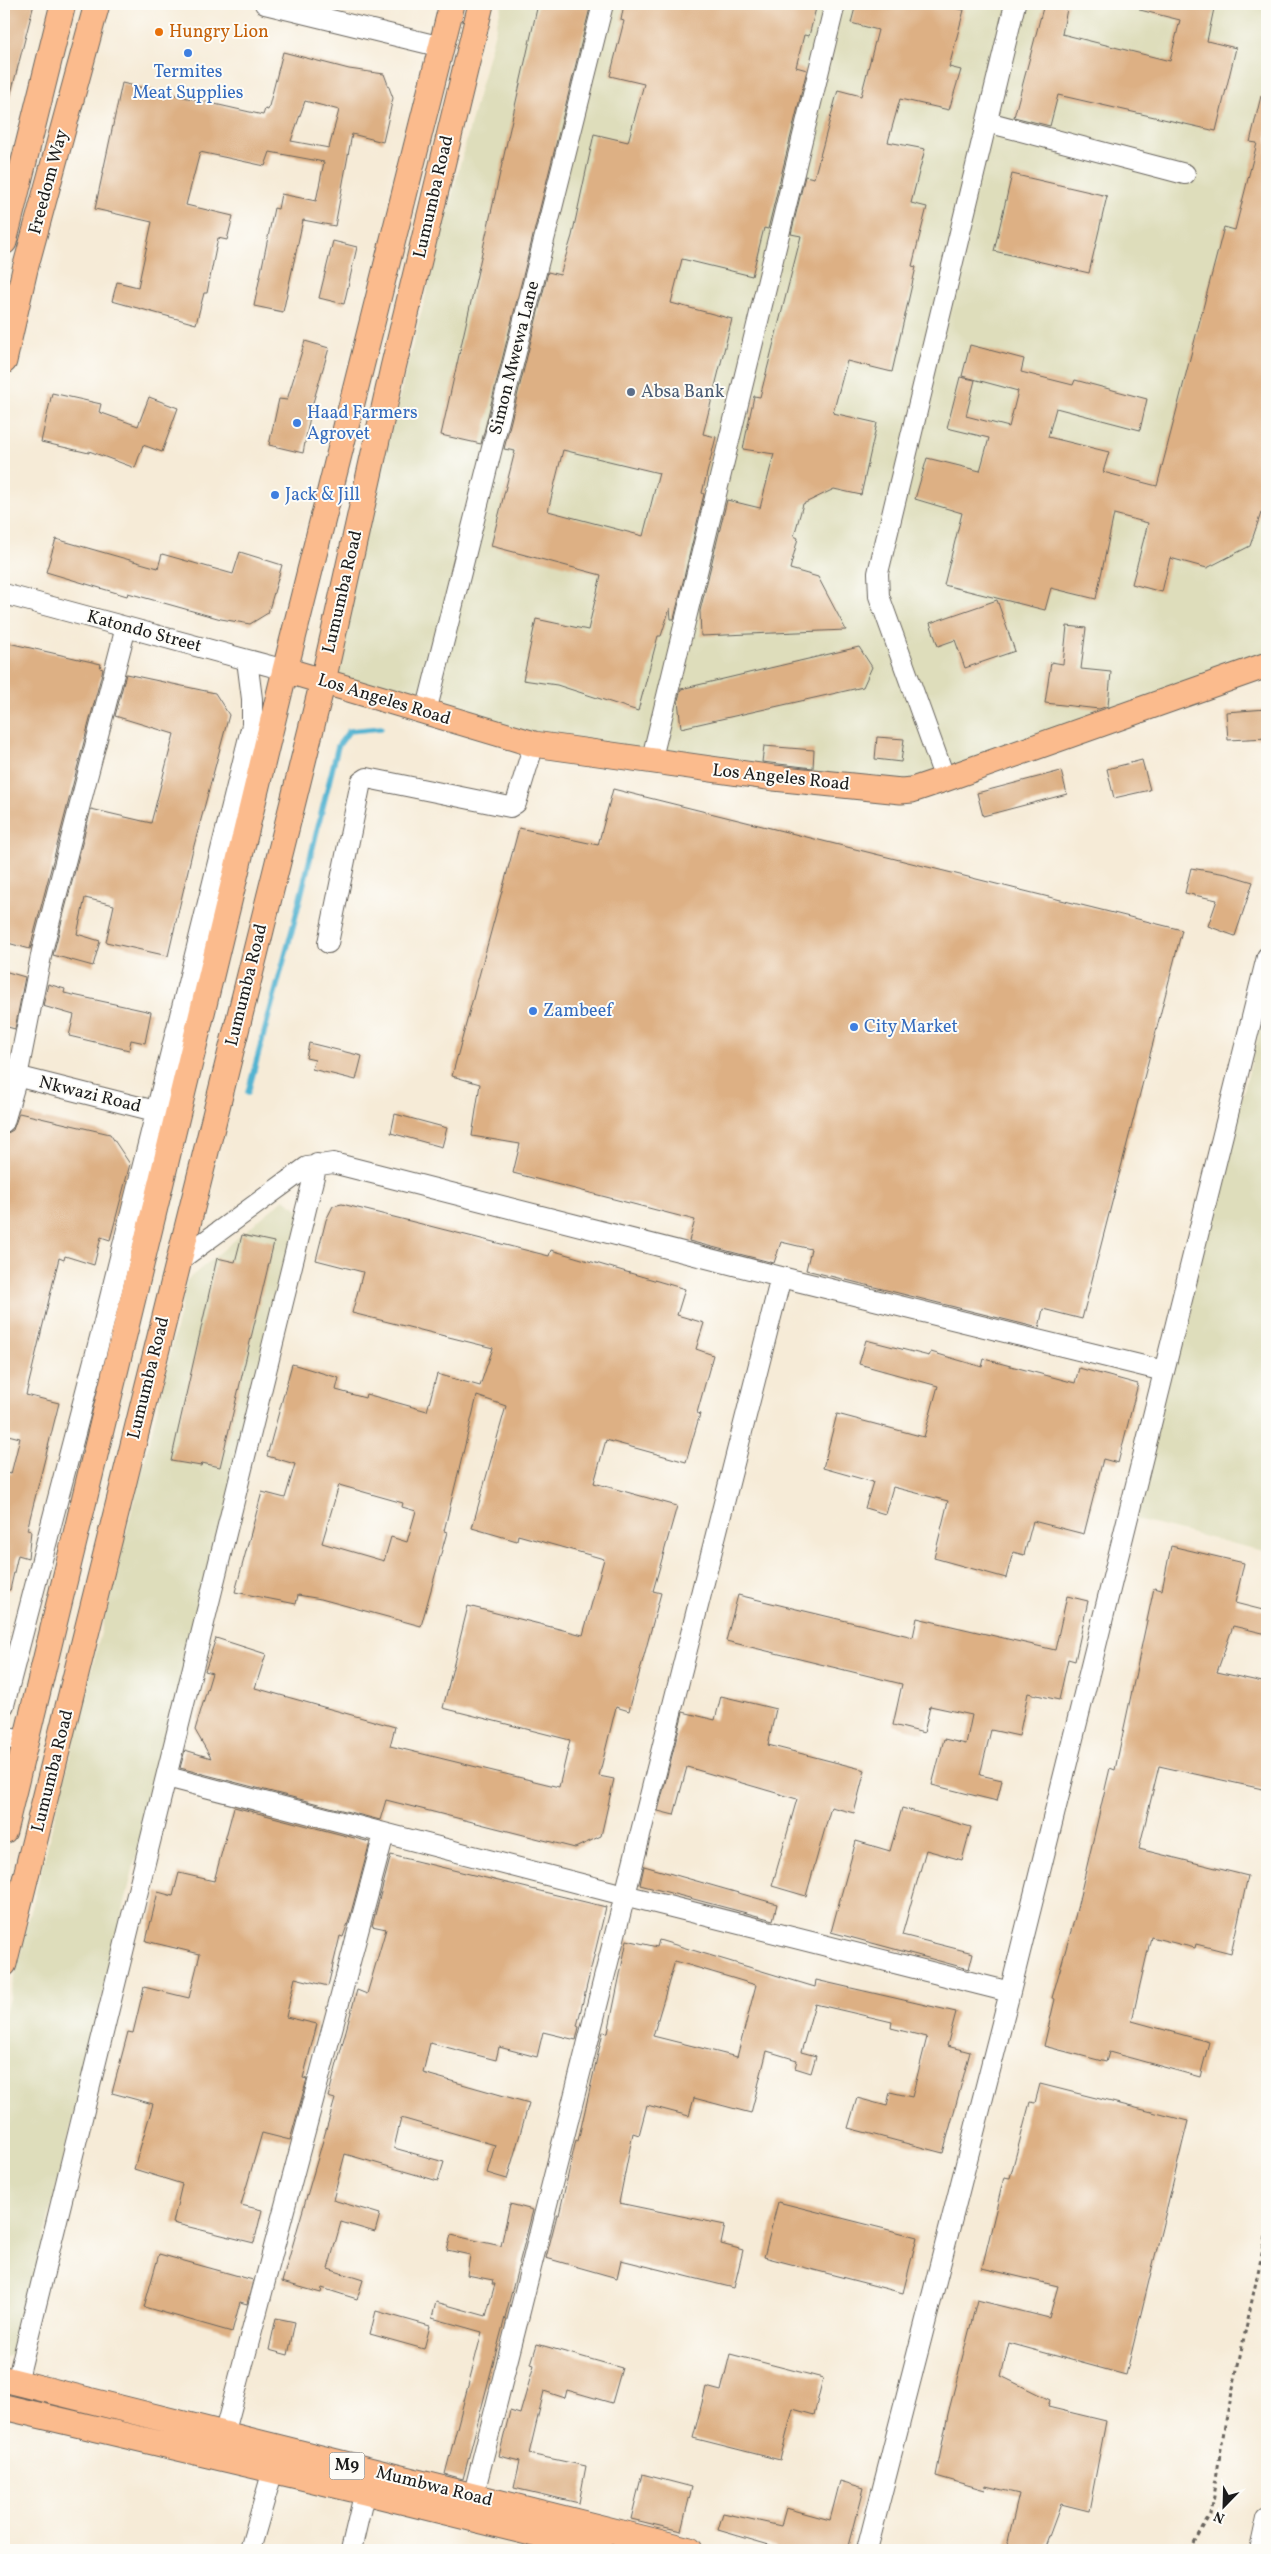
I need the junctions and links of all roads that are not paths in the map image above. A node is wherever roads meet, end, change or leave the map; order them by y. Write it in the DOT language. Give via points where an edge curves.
graph roads {
  1 [pos="63,4"];
  2 [pos="97,4"];
  3 [pos="265,4"];
  4 [pos="452,4"];
  5 [pos="481,4"];
  6 [pos="604,4"];
  7 [pos="836,4"];
  8 [pos="1015,4"];
  9 [pos="442,47"];
  10 [pos="987,122"];
  11 [pos="1185,174"];
  12 [pos="4,242"];
  13 [pos="4,361"];
  14 [pos="4,594"];
  15 [pos="126,627"];
  16 [pos="247,660"];
  17 [pos="1267,665"];
  18 [pos="285,670"];
  19 [pos="323,681"];
  20 [pos="426,712"];
  21 [pos="534,744"];
  22 [pos="651,762"];
  23 [pos="945,780"];
  24 [pos="328,943"];
  25 [pos="1267,957"];
  26 [pos="10,1075"];
  27 [pos="165,1114"];
  28 [pos="4,1122"];
  29 [pos="317,1164"];
  30 [pos="177,1262"];
  31 [pos="781,1277"];
  32 [pos="1164,1370"];
  33 [pos="4,1705"];
  34 [pos="15,1739"];
  35 [pos="167,1777"];
  36 [pos="4,1831"];
  37 [pos="384,1834"];
  38 [pos="624,1895"];
  39 [pos="4,1964"];
  40 [pos="1010,1992"];
  41 [pos="11,2380"];
  42 [pos="4,2407"];
  43 [pos="224,2435"];
  44 [pos="273,2470"];
  45 [pos="367,2482"];
  46 [pos="470,2507"];
  47 [pos="1267,2518"];
  48 [pos="250,2550"];
  49 [pos="351,2550"];
  50 [pos="600,2550"];
  51 [pos="690,2550"];
  52 [pos="867,2550"];
  53 [pos="1260,2550"];
  1 -- 12 [label="main road, Freedom Way"];
  2 -- 13 [label="main road, Freedom Way" via="25,269"];
  3 -- 9 [label="street"];
  4 -- 9 [label="main road, Lumumba Road"];
  5 -- 19 [label="main road, Lumumba Road" via="391,377"];
  6 -- 20 [label="street, Simon Mwewa Lane"];
  7 -- 22 [label="street"];
  8 -- 10 [label="street"];
  9 -- 18 [label="main road, Lumumba Road"];
  10 -- 11 [label="street"];
  10 -- 23 [label="street" via="878,573 879,596"];
  14 -- 15 [label="street, Katondo Street"];
  15 -- 16 [label="street, Katondo Street"];
  15 -- 26 [label="street"];
  16 -- 18 [label="street, Katondo Street"];
  16 -- 27 [label="street" via="252,725"];
  17 -- 23 [label="main road, Los Angeles Road"];
  18 -- 19 [label="main road, Los Angeles Road"];
  18 -- 27 [label="main road, Lumumba Road"];
  19 -- 20 [label="main road, Los Angeles Road"];
  19 -- 30 [label="main road, Lumumba Road"];
  20 -- 21 [label="main road, Los Angeles Road"];
  21 -- 22 [label="main road, Los Angeles Road"];
  21 -- 24 [label="street" via="516,803 510,807 368,778 362,782"];
  22 -- 23 [label="main road, Los Angeles Road" via="900,790 912,790"];
  25 -- 32 [label="street"];
  26 -- 27 [label="street, Nkwazi Road"];
  26 -- 28 [label="street"];
  27 -- 33 [label="street" via="102,1326"];
  27 -- 34 [label="main road, Lumumba Road"];
  29 -- 30 [label="street" via="308,1166"];
  29 -- 31 [label="street" via="333,1163"];
  29 -- 35 [label="street"];
  30 -- 39 [label="main road, Lumumba Road"];
  31 -- 32 [label="street"];
  31 -- 38 [label="street"];
  32 -- 40 [label="street"];
  34 -- 36 [label="main road, Lumumba Road"];
  35 -- 37 [label="street"];
  35 -- 41 [label="street"];
  37 -- 38 [label="street"];
  37 -- 43 [label="street"];
  38 -- 40 [label="street"];
  38 -- 46 [label="street"];
  40 -- 52 [label="street"];
  41 -- 43 [label="main road, Mumbwa Road / M9"];
  42 -- 44 [label="main road, Mumbwa Road / M9"];
  43 -- 45 [label="main road, Mumbwa Road / M9"];
  44 -- 45 [label="main road, Mumbwa Road / M9"];
  44 -- 48 [label="street"];
  45 -- 46 [label="main road, Mumbwa Road / M9"];
  45 -- 49 [label="street"];
  46 -- 50 [label="main road, Mumbwa Road / M9"];
  46 -- 51 [label="main road, Mumbwa Road / M9"];
  47 -- 53 [label="street"];
}
